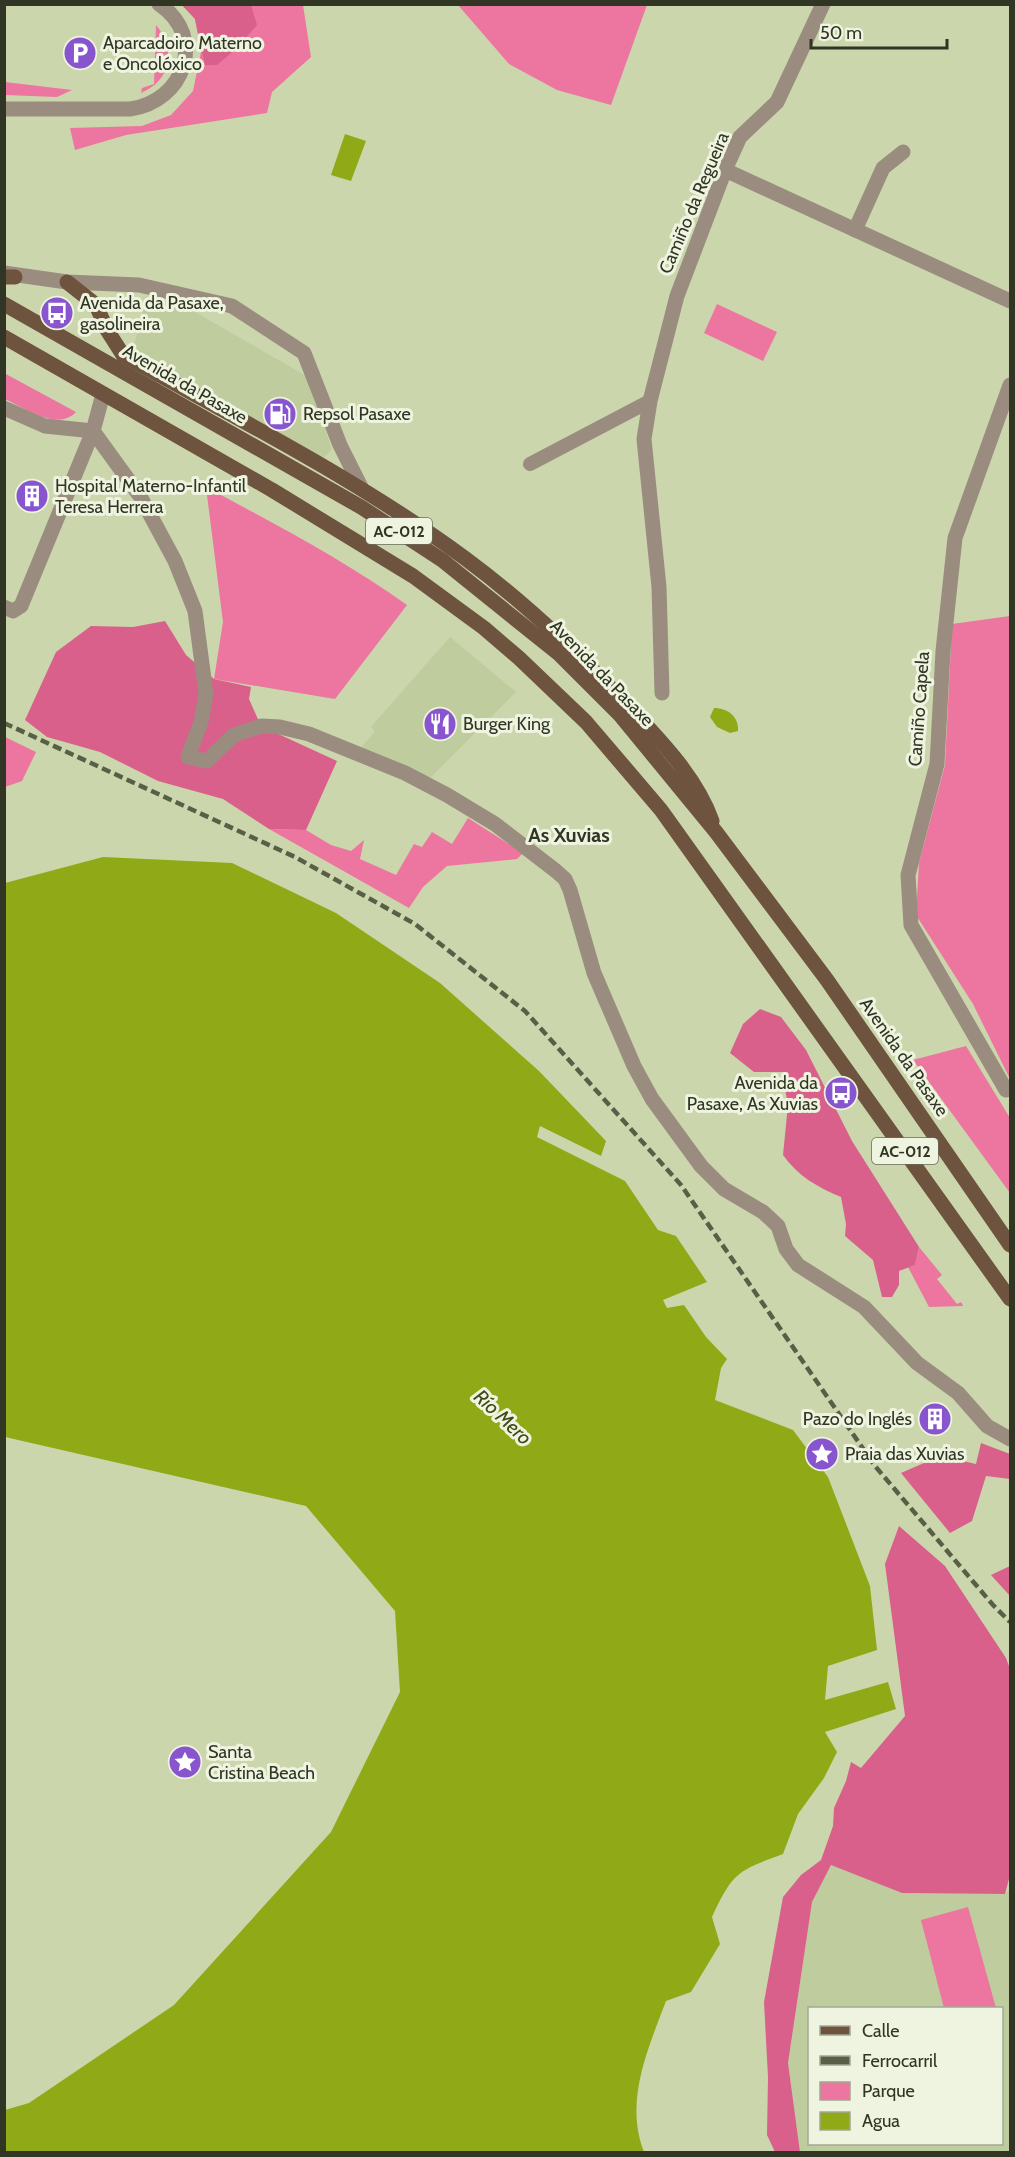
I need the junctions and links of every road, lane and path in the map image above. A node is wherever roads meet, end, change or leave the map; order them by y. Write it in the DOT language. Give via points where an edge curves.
graph roads {
  1 [pos="159,4"];
  2 [pos="823,4"];
  3 [pos="8,110"];
  4 [pos="903,152"];
  5 [pos="725,170"];
  6 [pos="855,230"];
  7 [pos="8,276"];
  8 [pos="67,282"];
  9 [pos="4,294"];
  10 [pos="1011,301"];
  11 [pos="11,308"];
  12 [pos="4,338"];
  13 [pos="1011,385"];
  14 [pos="104,394"];
  15 [pos="650,401"];
  16 [pos="4,408"];
  17 [pos="93,431"];
  18 [pos="530,464"];
  19 [pos="362,489"];
  20 [pos="4,607"];
  21 [pos="662,693"];
  22 [pos="716,832"];
  23 [pos="1006,1090"];
  24 [pos="1011,1245"];
  25 [pos="1011,1299"];
  26 [pos="1011,1439"];
  1 -- 3 [label="street" via="176,20 184,36 186,57 173,87 162,97 146,107 130,109"];
  2 -- 5 [label="street, Camiño da Regueira" via="777,102 740,137"];
  4 -- 6 [label="street" via="883,168"];
  5 -- 6 [label="street"];
  5 -- 15 [label="street, Camiño da Regueira" via="677,296"];
  6 -- 10 [label="street"];
  7 -- 8 [label="street"];
  8 -- 19 [label="main road" via="96,305 123,355"];
  8 -- 19 [label="street" via="139,285 232,306 304,353"];
  9 -- 11 [label="main road"];
  11 -- 22 [label="main road, Avenida da Pasaxe / AC-012" via="361,507 442,560 559,654 620,715"];
  12 -- 14 [label="main road, AC-012"];
  13 -- 23 [label="street, Camiño Capela" via="955,538 937,764 908,875 911,924"];
  14 -- 17 [label="street"];
  14 -- 25 [label="main road, AC-012" via="413,576 484,628 585,722 675,828"];
  15 -- 18 [label="street"];
  15 -- 21 [label="street, Camiño da Regueira" via="644,439 659,587"];
  16 -- 17 [label="street" via="45,426"];
  17 -- 20 [label="street" via="21,606 13,611"];
  17 -- 26 [label="street" via="125,472 189,590 205,668 206,694 188,757 207,761 234,735 261,726 309,734 405,773 447,795 495,824 565,879 594,973 641,1082 701,1166 724,1189 763,1212 778,1226 786,1249 798,1265 864,1307 911,1357 958,1393 987,1426"];
  19 -- 22 [label="main road" via="466,559 576,651 657,737 704,798"];
  22 -- 24 [label="main road, Avenida da Pasaxe / AC-012" via="827,980"];
}
